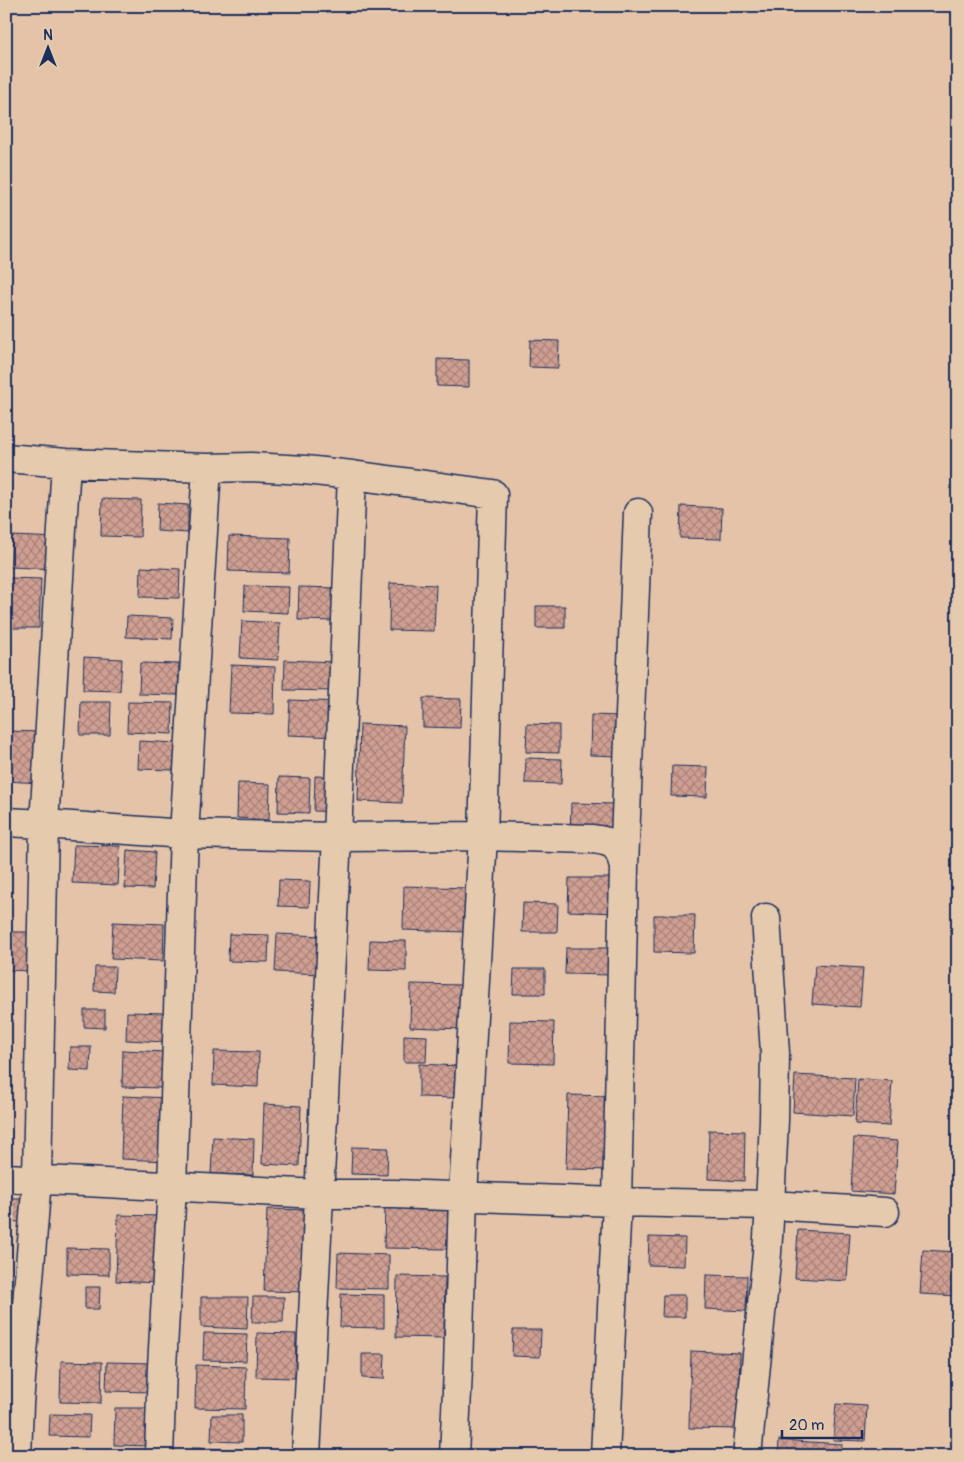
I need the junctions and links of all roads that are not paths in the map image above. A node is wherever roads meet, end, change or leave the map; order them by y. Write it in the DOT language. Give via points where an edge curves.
graph roads {
  1 [pos="6,458"];
  2 [pos="66,463"];
  3 [pos="207,468"];
  4 [pos="352,475"];
  5 [pos="638,513"];
  6 [pos="6,822"];
  7 [pos="44,824"];
  8 [pos="184,834"];
  9 [pos="483,836"];
  10 [pos="337,837"];
  11 [pos="624,868"];
  12 [pos="766,918"];
  13 [pos="6,1178"];
  14 [pos="37,1179"];
  15 [pos="172,1187"];
  16 [pos="319,1194"];
  17 [pos="462,1196"];
  18 [pos="617,1202"];
  19 [pos="770,1205"];
  20 [pos="886,1212"];
  21 [pos="17,1456"];
  22 [pos="158,1456"];
  23 [pos="306,1456"];
  24 [pos="454,1456"];
  25 [pos="605,1456"];
  26 [pos="747,1456"];
  1 -- 2 [label="street"];
  2 -- 3 [label="street"];
  2 -- 7 [label="street"];
  3 -- 4 [label="street" via="251,467"];
  3 -- 8 [label="street"];
  4 -- 9 [label="street" via="493,494"];
  4 -- 10 [label="street"];
  5 -- 11 [label="street"];
  6 -- 7 [label="street"];
  7 -- 8 [label="street"];
  7 -- 14 [label="street"];
  8 -- 10 [label="street"];
  8 -- 15 [label="street"];
  9 -- 10 [label="street"];
  9 -- 11 [label="street" via="606,840 614,843 622,855"];
  9 -- 17 [label="street"];
  10 -- 16 [label="street"];
  11 -- 18 [label="street"];
  12 -- 19 [label="street" via="775,1053"];
  13 -- 14 [label="street"];
  14 -- 15 [label="street"];
  14 -- 21 [label="street"];
  15 -- 16 [label="street"];
  15 -- 22 [label="street"];
  16 -- 17 [label="street"];
  16 -- 23 [label="street"];
  17 -- 18 [label="street"];
  17 -- 24 [label="street"];
  18 -- 19 [label="street"];
  18 -- 25 [label="street"];
  19 -- 20 [label="street"];
  19 -- 26 [label="street"];
}
